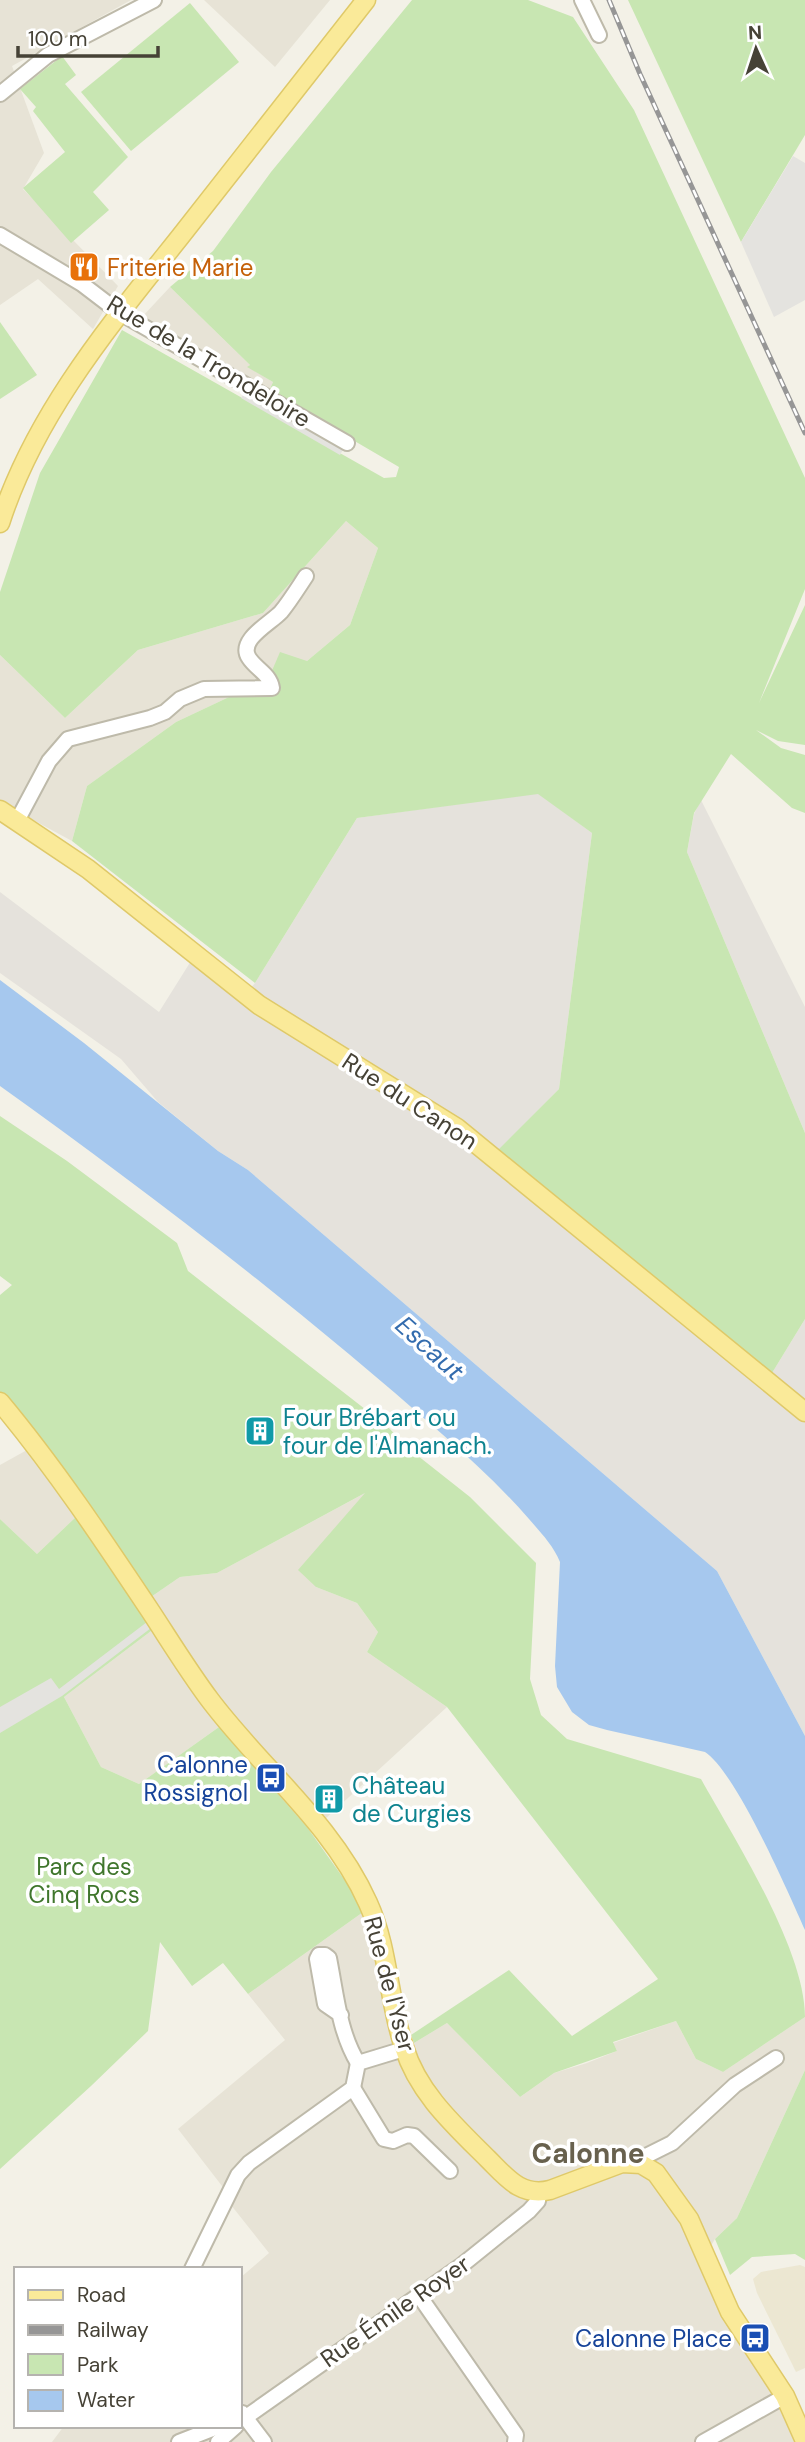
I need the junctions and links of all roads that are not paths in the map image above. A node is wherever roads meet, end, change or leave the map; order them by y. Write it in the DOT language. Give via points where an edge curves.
graph roads {
  1 [pos="154,0"];
  2 [pos="366,0"];
  3 [pos="582,0"];
  4 [pos="599,35"];
  5 [pos="0,94"];
  6 [pos="0,235"];
  7 [pos="120,313"];
  8 [pos="347,443"];
  9 [pos="0,523"];
  10 [pos="306,576"];
  11 [pos="0,810"];
  12 [pos="17,821"];
  13 [pos="0,1402"];
  14 [pos="805,1412"];
  15 [pos="341,2015"];
  16 [pos="404,2049"];
  17 [pos="776,2058"];
  18 [pos="358,2063"];
  19 [pos="353,2088"];
  20 [pos="641,2164"];
  21 [pos="450,2171"];
  22 [pos="539,2193"];
  23 [pos="193,2267"];
  24 [pos="418,2294"];
  25 [pos="785,2396"];
  26 [pos="242,2418"];
  27 [pos="242,2421"];
  28 [pos="215,2428"];
  29 [pos="231,2428"];
  30 [pos="805,2441"];
  31 [pos="179,2442"];
  32 [pos="218,2442"];
  33 [pos="264,2442"];
  34 [pos="515,2442"];
  35 [pos="703,2442"];
  1 -- 5 [label="street" via="48,55"];
  2 -- 7 [label="main road"];
  3 -- 4 [label="street"];
  6 -- 7 [label="street, Rue de la Trondeloire" via="82,284"];
  7 -- 8 [label="street, Rue de la Trondeloire"];
  7 -- 9 [label="main road" via="48,418"];
  10 -- 12 [label="street" via="280,613 249,641 248,658 272,682 272,688 204,689 150,718 68,739 49,761"];
  11 -- 12 [label="main road, Rue du Canon"];
  12 -- 14 [label="main road, Rue du Canon" via="88,869 260,1005 457,1128"];
  13 -- 16 [label="main road, Rue de l'Yser" via="63,1484 209,1699 349,1866 378,1929"];
  15 -- 18 [label="street" via="347,2045"];
  16 -- 18 [label="street"];
  16 -- 22 [label="main road, Rue de l'Yser" via="441,2111 511,2182"];
  17 -- 20 [label="street" via="736,2085 672,2143 644,2157"];
  18 -- 19 [label="street"];
  19 -- 21 [label="street" via="384,2139 414,2136"];
  19 -- 23 [label="street" via="249,2163"];
  20 -- 22 [label="main road" via="613,2165"];
  20 -- 25 [label="main road" via="656,2172 689,2219 730,2312"];
  22 -- 24 [label="street, Rue Émile Royer" via="529,2211 463,2265"];
  24 -- 26 [label="street, Rue Émile Royer"];
  24 -- 34 [label="street" via="516,2435"];
  25 -- 30 [label="main road"];
  25 -- 35 [label="street"];
  27 -- 33 [label="street"];
  28 -- 31 [label="street"];
  29 -- 32 [label="street, Rue Émile Royer"];
}
